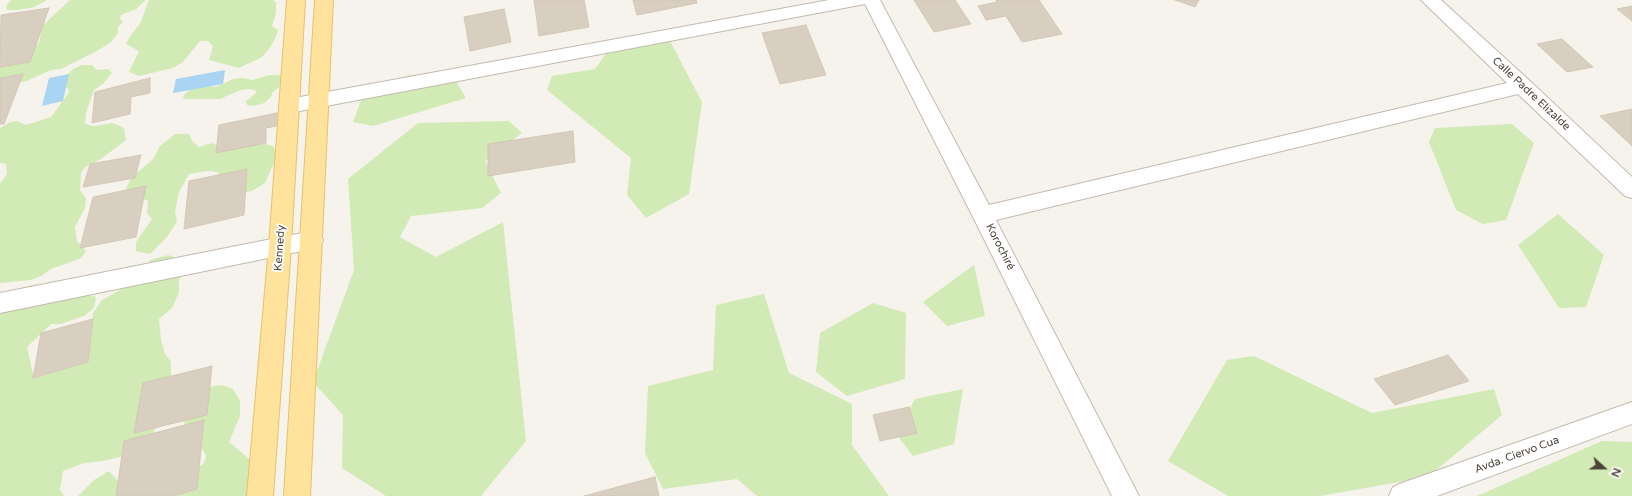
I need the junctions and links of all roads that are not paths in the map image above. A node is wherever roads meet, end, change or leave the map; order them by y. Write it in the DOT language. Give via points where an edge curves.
graph roads {
  1 [pos="296,0"];
  2 [pos="324,0"];
  3 [pos="860,0"];
  4 [pos="871,0"];
  5 [pos="1430,0"];
  6 [pos="1523,86"];
  7 [pos="319,101"];
  8 [pos="289,106"];
  9 [pos="1632,190"];
  10 [pos="983,215"];
  11 [pos="312,240"];
  12 [pos="280,246"];
  13 [pos="0,303"];
  14 [pos="1632,413"];
  15 [pos="260,496"];
  16 [pos="297,496"];
  17 [pos="1126,496"];
  18 [pos="1402,496"];
  1 -- 8 [label="main road, Kennedy"];
  2 -- 7 [label="main road"];
  3 -- 7 [label="street"];
  4 -- 10 [label="street, Korochiré"];
  5 -- 6 [label="street, Calle Padre Elizalde"];
  6 -- 9 [label="street, Calle Padre Elizalde"];
  6 -- 10 [label="street"];
  7 -- 8 [label="street"];
  7 -- 11 [label="main road"];
  8 -- 12 [label="main road, Kennedy"];
  10 -- 17 [label="street, Korochiré"];
  11 -- 12 [label="street"];
  11 -- 16 [label="main road"];
  12 -- 13 [label="street"];
  12 -- 15 [label="main road, Kennedy"];
  14 -- 18 [label="street, Avda. Ciervo Cua"];
}
